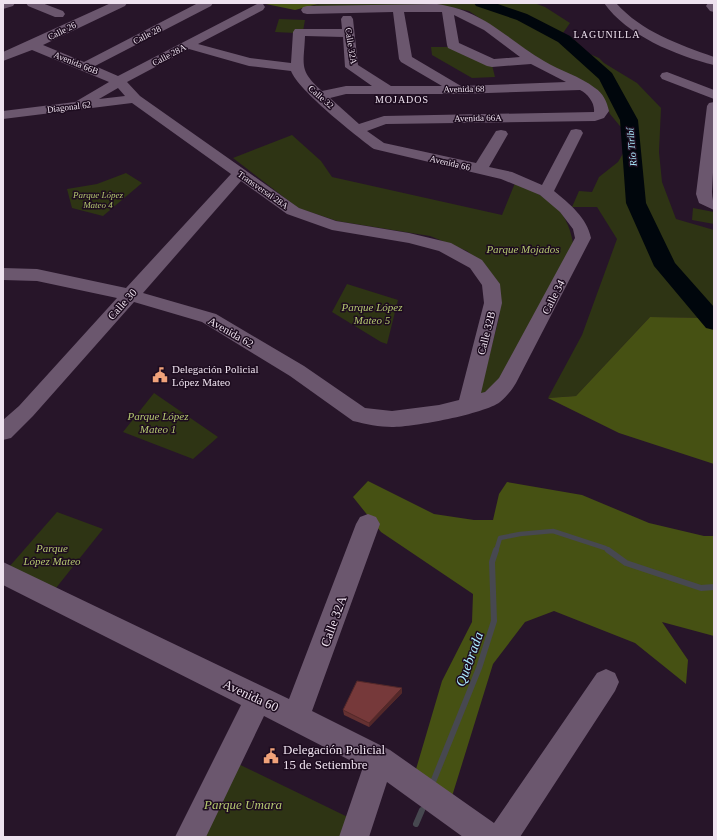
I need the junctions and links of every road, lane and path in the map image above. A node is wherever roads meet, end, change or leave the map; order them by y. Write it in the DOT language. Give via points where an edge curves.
graph roads {
  1 [pos="9,3"];
  2 [pos="32,3"];
  3 [pos="120,3"];
  4 [pos="207,3"];
  5 [pos="610,3"];
  6 [pos="3,5"];
  7 [pos="259,7"];
  8 [pos="398,9"];
  9 [pos="446,9"];
  10 [pos="307,10"];
  11 [pos="346,10"];
  12 [pos="59,14"];
  13 [pos="348,33"];
  14 [pos="32,45"];
  15 [pos="187,45"];
  16 [pos="3,57"];
  17 [pos="534,60"];
  18 [pos="714,61"];
  19 [pos="86,66"];
  20 [pos="297,68"];
  21 [pos="667,76"];
  22 [pos="119,81"];
  23 [pos="585,86"];
  24 [pos="386,89"];
  25 [pos="458,90"];
  26 [pos="714,95"];
  27 [pos="319,96"];
  28 [pos="135,100"];
  29 [pos="80,105"];
  30 [pos="714,106"];
  31 [pos="3,116"];
  32 [pos="358,129"];
  33 [pos="576,133"];
  34 [pos="501,134"];
  35 [pos="480,169"];
  36 [pos="240,173"];
  37 [pos="546,192"];
  38 [pos="710,202"];
  39 [pos="476,264"];
  40 [pos="3,274"];
  41 [pos="130,295"];
  42 [pos="468,406"];
  43 [pos="419,415"];
  44 [pos="3,432"];
  45 [pos="368,524"];
  46 [pos="3,573"];
  47 [pos="606,682"];
  48 [pos="259,698"];
  49 [pos="296,717"];
  50 [pos="380,760"];
  51 [pos="190,837"];
  52 [pos="354,837"];
  53 [pos="488,837"];
  54 [pos="502,837"];
  1 -- 6 [label="street"];
  2 -- 12 [label="street"];
  3 -- 14 [label="street, Calle 26"];
  4 -- 19 [label="street, Calle 28"];
  5 -- 18 [label="street" via="619,15 630,23 657,38"];
  7 -- 15 [label="street, Calle 28A"];
  8 -- 9 [label="street"];
  8 -- 11 [label="street"];
  8 -- 25 [label="street" via="406,59"];
  9 -- 17 [label="street" via="466,14"];
  9 -- 17 [label="street" via="453,45 492,63"];
  10 -- 11 [label="street"];
  11 -- 13 [label="street, Calle 32A"];
  13 -- 20 [label="street" via="299,32"];
  13 -- 24 [label="street, Calle 32A" via="352,66"];
  14 -- 16 [label="street, Calle 26"];
  14 -- 19 [label="street, Avenida 66B"];
  15 -- 20 [label="street" via="249,62"];
  15 -- 22 [label="street, Calle 28A"];
  17 -- 23 [label="street"];
  19 -- 22 [label="street, Avenida 66B"];
  20 -- 27 [label="street, Calle 32" via="307,85"];
  21 -- 26 [label="street"];
  22 -- 28 [label="street, Transversal 28A"];
  22 -- 29 [label="street, Calle 28A"];
  23 -- 25 [label="street, Avenida 68"];
  23 -- 32 [label="street, Avenida 66A" via="601,104 602,111 595,117 384,120"];
  24 -- 25 [label="street, Avenida 68"];
  24 -- 27 [label="street, Avenida 68" via="346,90"];
  27 -- 32 [label="street, Calle 32"];
  28 -- 29 [label="street, Diagonal 62"];
  28 -- 36 [label="street, Transversal 28A"];
  29 -- 31 [label="street, Diagonal 62"];
  30 -- 38 [label="street" via="704,194"];
  32 -- 35 [label="street, Avenida 66" via="379,146"];
  33 -- 37 [label="street"];
  34 -- 35 [label="street"];
  35 -- 37 [label="street, Avenida 66" via="506,175"];
  36 -- 39 [label="street, Transversal 28A" via="293,211 332,225 409,238 445,248"];
  36 -- 41 [label="street, Calle 30"];
  37 -- 42 [label="street, Calle 34" via="566,209 581,228 583,238 506,383 492,397"];
  39 -- 42 [label="street, Calle 32B" via="491,284 493,302"];
  40 -- 41 [label="street, Avenida 62" via="37,275"];
  41 -- 43 [label="street, Avenida 62" via="209,318 297,371 360,415 392,419"];
  41 -- 44 [label="street, Calle 30"];
  42 -- 43 [label="street, Calle 34"];
  45 -- 49 [label="street, Calle 32A"];
  46 -- 48 [label="street, Avenida 60"];
  47 -- 54 [label="street"];
  48 -- 49 [label="street, Avenida 60"];
  48 -- 51 [label="street"];
  49 -- 50 [label="street, Avenida 60"];
  50 -- 52 [label="street"];
  50 -- 53 [label="street, Avenida 60"];
}
